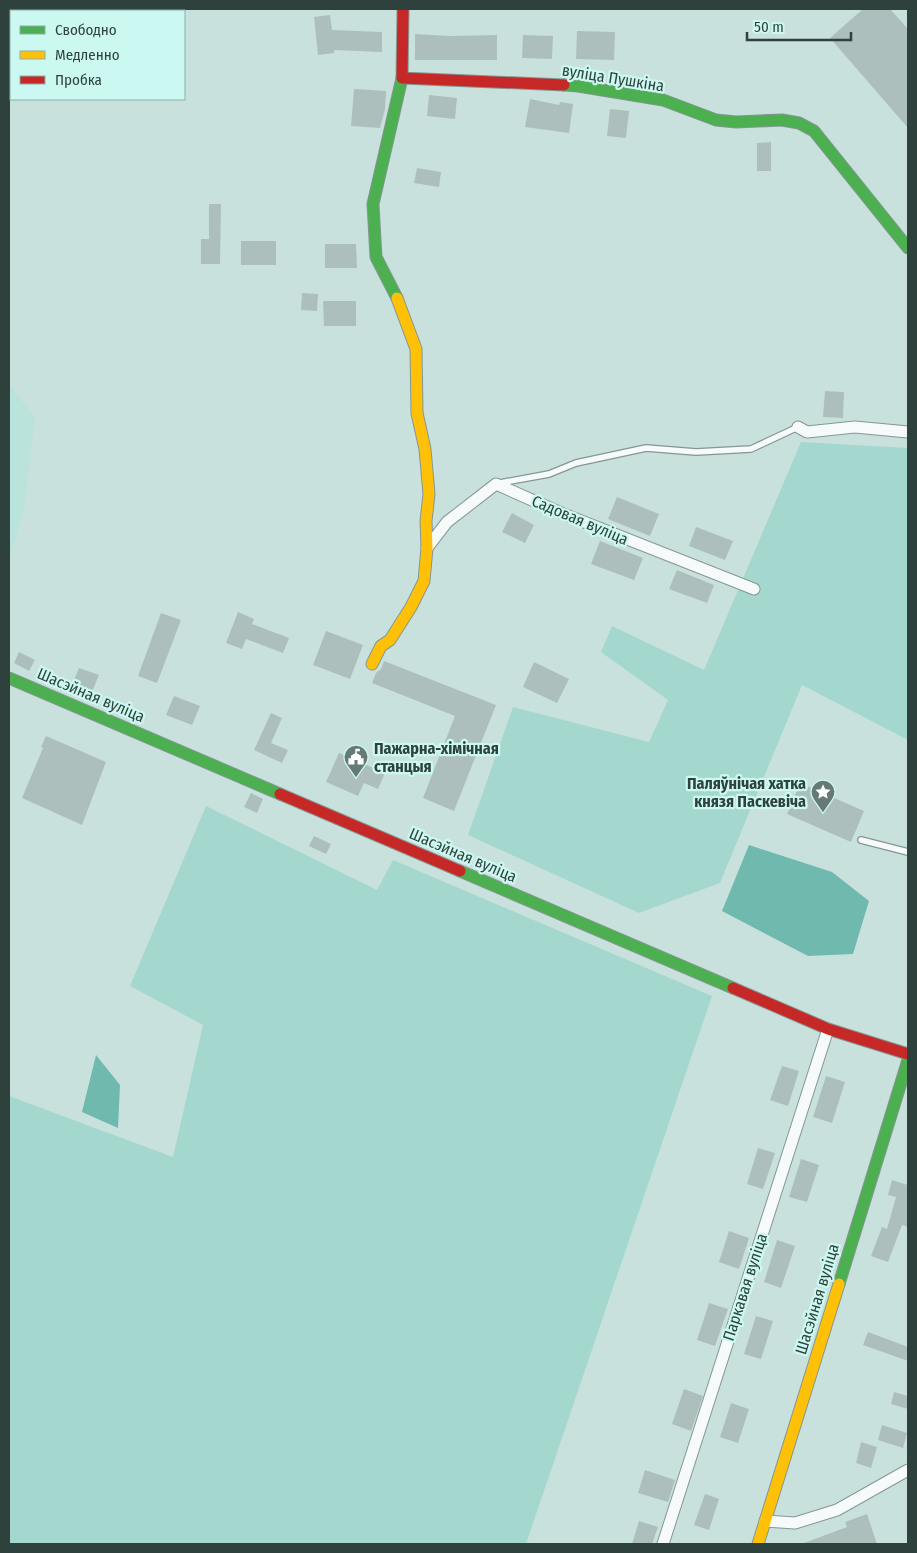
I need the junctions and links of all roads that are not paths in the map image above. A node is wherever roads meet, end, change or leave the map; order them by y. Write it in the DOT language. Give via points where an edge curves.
graph roads {
  1 [pos="403,9"];
  2 [pos="402,78"];
  3 [pos="908,248"];
  4 [pos="798,427"];
  5 [pos="908,432"];
  6 [pos="496,484"];
  7 [pos="427,548"];
  8 [pos="754,589"];
  9 [pos="372,664"];
  10 [pos="9,678"];
  11 [pos="861,840"];
  12 [pos="908,852"];
  13 [pos="828,1029"];
  14 [pos="908,1060"];
  15 [pos="908,1470"];
  16 [pos="765,1521"];
  17 [pos="663,1544"];
  18 [pos="758,1544"];
  1 -- 2 [label="street"];
  2 -- 3 [label="street, вуліца Пушкіна" via="578,86 663,100 716,120 799,123 814,131"];
  2 -- 7 [label="street" via="373,204 376,257 395,293 416,349 417,413 425,449 429,494"];
  4 -- 5 [label="street" via="807,432 855,427"];
  4 -- 6 [label="lane" via="751,449 696,452 646,448 576,463 549,474"];
  6 -- 7 [label="street" via="447,522"];
  6 -- 8 [label="street, Садовая вуліца"];
  7 -- 9 [label="street" via="424,581 390,640 381,646"];
  10 -- 13 [label="street, Шасэйная вуліца"];
  11 -- 12 [label="lane"];
  13 -- 14 [label="street, Шасэйная вуліца"];
  13 -- 17 [label="street, Паркавая вуліца"];
  14 -- 16 [label="street, Шасэйная вуліца"];
  15 -- 16 [label="street" via="837,1510 795,1523"];
  16 -- 18 [label="street, Шасэйная вуліца"];
}
